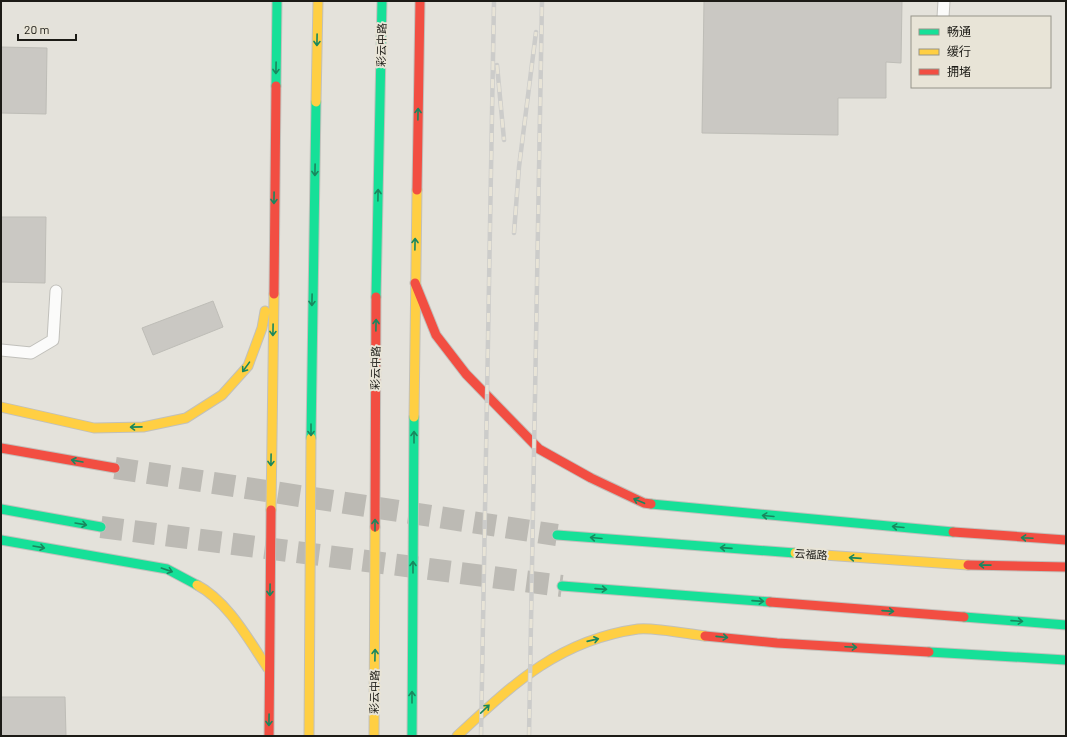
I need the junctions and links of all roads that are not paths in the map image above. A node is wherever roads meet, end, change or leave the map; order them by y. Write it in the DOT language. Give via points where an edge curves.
graph roads {
  1 [pos="277,1"];
  2 [pos="318,1"];
  3 [pos="382,1"];
  4 [pos="420,1"];
  5 [pos="944,1"];
  6 [pos="943,16"];
  7 [pos="273,263"];
  8 [pos="415,283"];
  9 [pos="56,291"];
  10 [pos="1,350"];
  11 [pos="1,407"];
  12 [pos="1,448"];
  13 [pos="115,468"];
  14 [pos="1,509"];
  15 [pos="100,527"];
  16 [pos="557,535"];
  17 [pos="1,540"];
  18 [pos="1066,540"];
  19 [pos="1066,566"];
  20 [pos="562,586"];
  21 [pos="1066,625"];
  22 [pos="1066,660"];
  23 [pos="269,670"];
  24 [pos="268,736"];
  25 [pos="309,736"];
  26 [pos="374,736"];
  27 [pos="412,736"];
  28 [pos="457,736"];
  1 -- 7 [label="street, one-way"];
  2 -- 25 [label="street, one-way" via="311,370"];
  26 -- 3 [label="street, 彩云中路, one-way" via="375,371"];
  8 -- 4 [label="street, one-way"];
  5 -- 6 [label="lane"];
  7 -- 11 [label="street, one-way" via="262,328 248,366 222,395 186,418 143,427 94,428"];
  7 -- 23 [label="street, one-way"];
  18 -- 8 [label="street, one-way" via="644,503 591,478 539,449 466,374 436,335"];
  27 -- 8 [label="street, one-way"];
  9 -- 10 [label="lane" via="53,340 31,353"];
  13 -- 12 [label="street, one-way"];
  14 -- 15 [label="street, one-way"];
  19 -- 16 [label="street, 云福路, one-way" via="942,564"];
  17 -- 23 [label="street, one-way" via="167,569 205,589 233,617"];
  20 -- 21 [label="street, one-way"];
  28 -- 22 [label="street, one-way" via="506,690 552,657 584,642 639,629 777,643"];
  23 -- 24 [label="street, one-way"];
}
